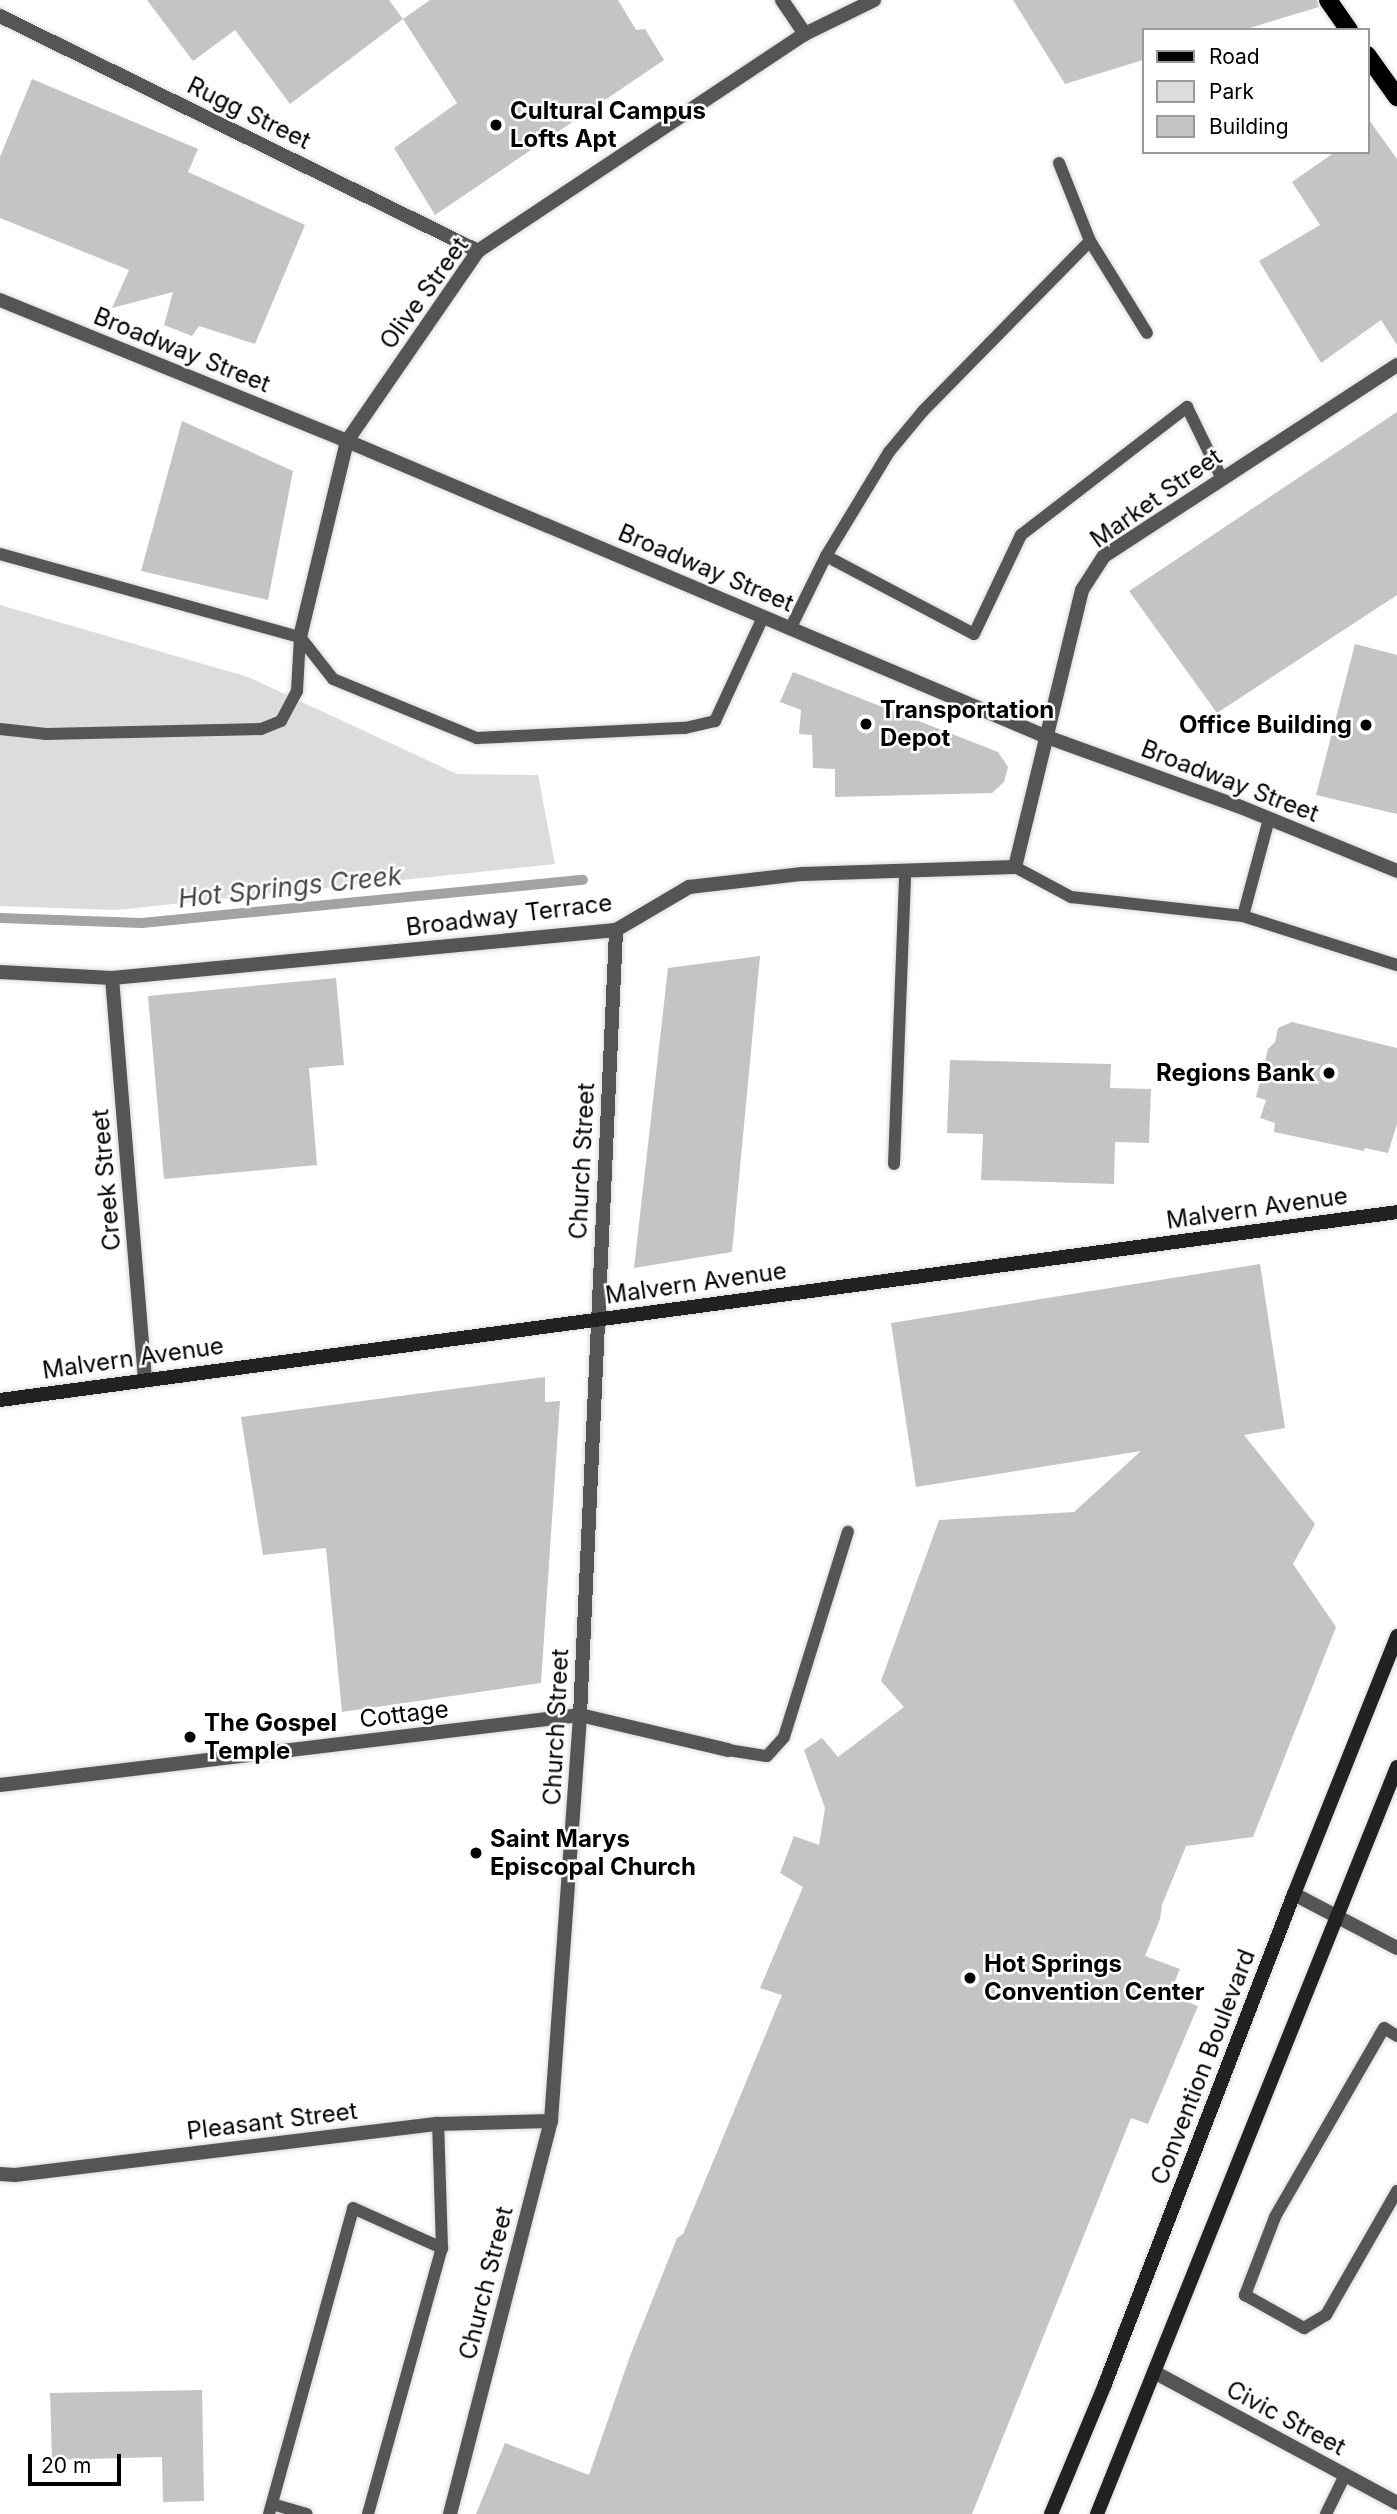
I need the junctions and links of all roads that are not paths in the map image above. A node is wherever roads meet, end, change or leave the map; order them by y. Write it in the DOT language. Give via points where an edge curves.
graph roads {
  1 [pos="782,0"];
  2 [pos="874,0"];
  3 [pos="1328,0"];
  4 [pos="0,16"];
  5 [pos="1348,28"];
  6 [pos="804,34"];
  7 [pos="1369,58"];
  8 [pos="1397,97"];
  9 [pos="1059,163"];
  10 [pos="1090,241"];
  11 [pos="478,251"];
  12 [pos="0,300"];
  13 [pos="1147,333"];
  14 [pos="1397,365"];
  15 [pos="346,441"];
  16 [pos="1222,479"];
  17 [pos="0,554"];
  18 [pos="826,556"];
  19 [pos="763,617"];
  20 [pos="790,629"];
  21 [pos="300,637"];
  22 [pos="0,729"];
  23 [pos="1047,737"];
  24 [pos="1269,819"];
  25 [pos="1015,867"];
  26 [pos="1397,870"];
  27 [pos="905,872"];
  28 [pos="1243,916"];
  29 [pos="617,930"];
  30 [pos="1397,965"];
  31 [pos="0,972"];
  32 [pos="112,978"];
  33 [pos="894,1164"];
  34 [pos="1397,1212"];
  35 [pos="598,1319"];
  36 [pos="145,1378"];
  37 [pos="0,1399"];
  38 [pos="848,1532"];
  39 [pos="1397,1636"];
  40 [pos="580,1715"];
  41 [pos="728,1750"];
  42 [pos="1397,1767"];
  43 [pos="0,1785"];
  44 [pos="1294,1894"];
  45 [pos="1337,1917"];
  46 [pos="1397,1948"];
  47 [pos="1397,2036"];
  48 [pos="551,2121"];
  49 [pos="438,2124"];
  50 [pos="0,2174"];
  51 [pos="1397,2191"];
  52 [pos="443,2248"];
  53 [pos="1154,2372"];
  54 [pos="1345,2475"];
  55 [pos="1397,2503"];
  56 [pos="270,2509"];
  57 [pos="307,2514"];
  58 [pos="368,2514"];
  59 [pos="450,2514"];
  60 [pos="1051,2514"];
  61 [pos="1097,2514"];
  62 [pos="1326,2514"];
  1 -- 6 [label="street"];
  2 -- 6 [label="street, Olive Street"];
  3 -- 5 [label="main road"];
  4 -- 11 [label="street, Rugg Street"];
  6 -- 11 [label="street, Olive Street"];
  7 -- 8 [label="main road"];
  9 -- 10 [label="lane"];
  10 -- 13 [label="lane"];
  10 -- 18 [label="lane" via="923,411 889,453"];
  11 -- 15 [label="street, Olive Street"];
  12 -- 15 [label="street, Broadway Street"];
  14 -- 16 [label="street, Market Street"];
  15 -- 19 [label="street, Broadway Street"];
  15 -- 21 [label="street, Olive Street"];
  16 -- 18 [label="lane" via="1188,407 1021,535 974,634"];
  16 -- 23 [label="street, Market Street" via="1104,556 1082,590"];
  17 -- 21 [label="lane"];
  18 -- 20 [label="lane"];
  19 -- 20 [label="street, Broadway Street"];
  19 -- 21 [label="lane" via="715,721 685,728 477,738 333,679"];
  20 -- 23 [label="street, Broadway Street"];
  21 -- 22 [label="lane" via="297,691 281,721 261,729 46,734"];
  23 -- 24 [label="street, Broadway Street"];
  23 -- 25 [label="street, Market Street"];
  24 -- 26 [label="street, Broadway Street"];
  24 -- 28 [label="lane"];
  25 -- 27 [label="street, Broadway Terrace"];
  25 -- 28 [label="lane" via="1071,897"];
  27 -- 29 [label="street, Broadway Terrace" via="802,874 689,887"];
  27 -- 33 [label="lane"];
  28 -- 30 [label="lane"];
  29 -- 32 [label="street, Broadway Terrace"];
  29 -- 35 [label="street, Church Street"];
  31 -- 32 [label="street, Broadway Terrace"];
  32 -- 36 [label="street, Creek Street"];
  34 -- 35 [label="street, Malvern Avenue"];
  35 -- 36 [label="street, Malvern Avenue"];
  35 -- 40 [label="street, Church Street"];
  36 -- 37 [label="street, Malvern Avenue"];
  38 -- 41 [label="lane" via="784,1737 767,1756"];
  39 -- 44 [label="street, Convention Boulevard"];
  40 -- 41 [label="street, Cottage"];
  40 -- 43 [label="street, Cottage"];
  40 -- 48 [label="street, Church Street"];
  42 -- 45 [label="street"];
  44 -- 45 [label="street"];
  44 -- 60 [label="street, Convention Boulevard"];
  45 -- 46 [label="street"];
  45 -- 53 [label="street"];
  47 -- 51 [label="lane" via="1384,2028 1275,2217 1245,2295 1304,2328 1326,2315"];
  48 -- 49 [label="street, Pleasant Street"];
  48 -- 59 [label="street, Church Street"];
  49 -- 50 [label="street, Pleasant Street"];
  49 -- 52 [label="lane"];
  52 -- 56 [label="lane" via="354,2208"];
  52 -- 58 [label="lane"];
  53 -- 54 [label="street, Civic Street"];
  53 -- 61 [label="street"];
  54 -- 55 [label="street, Civic Street"];
  54 -- 62 [label="lane"];
  56 -- 57 [label="lane"];
}
